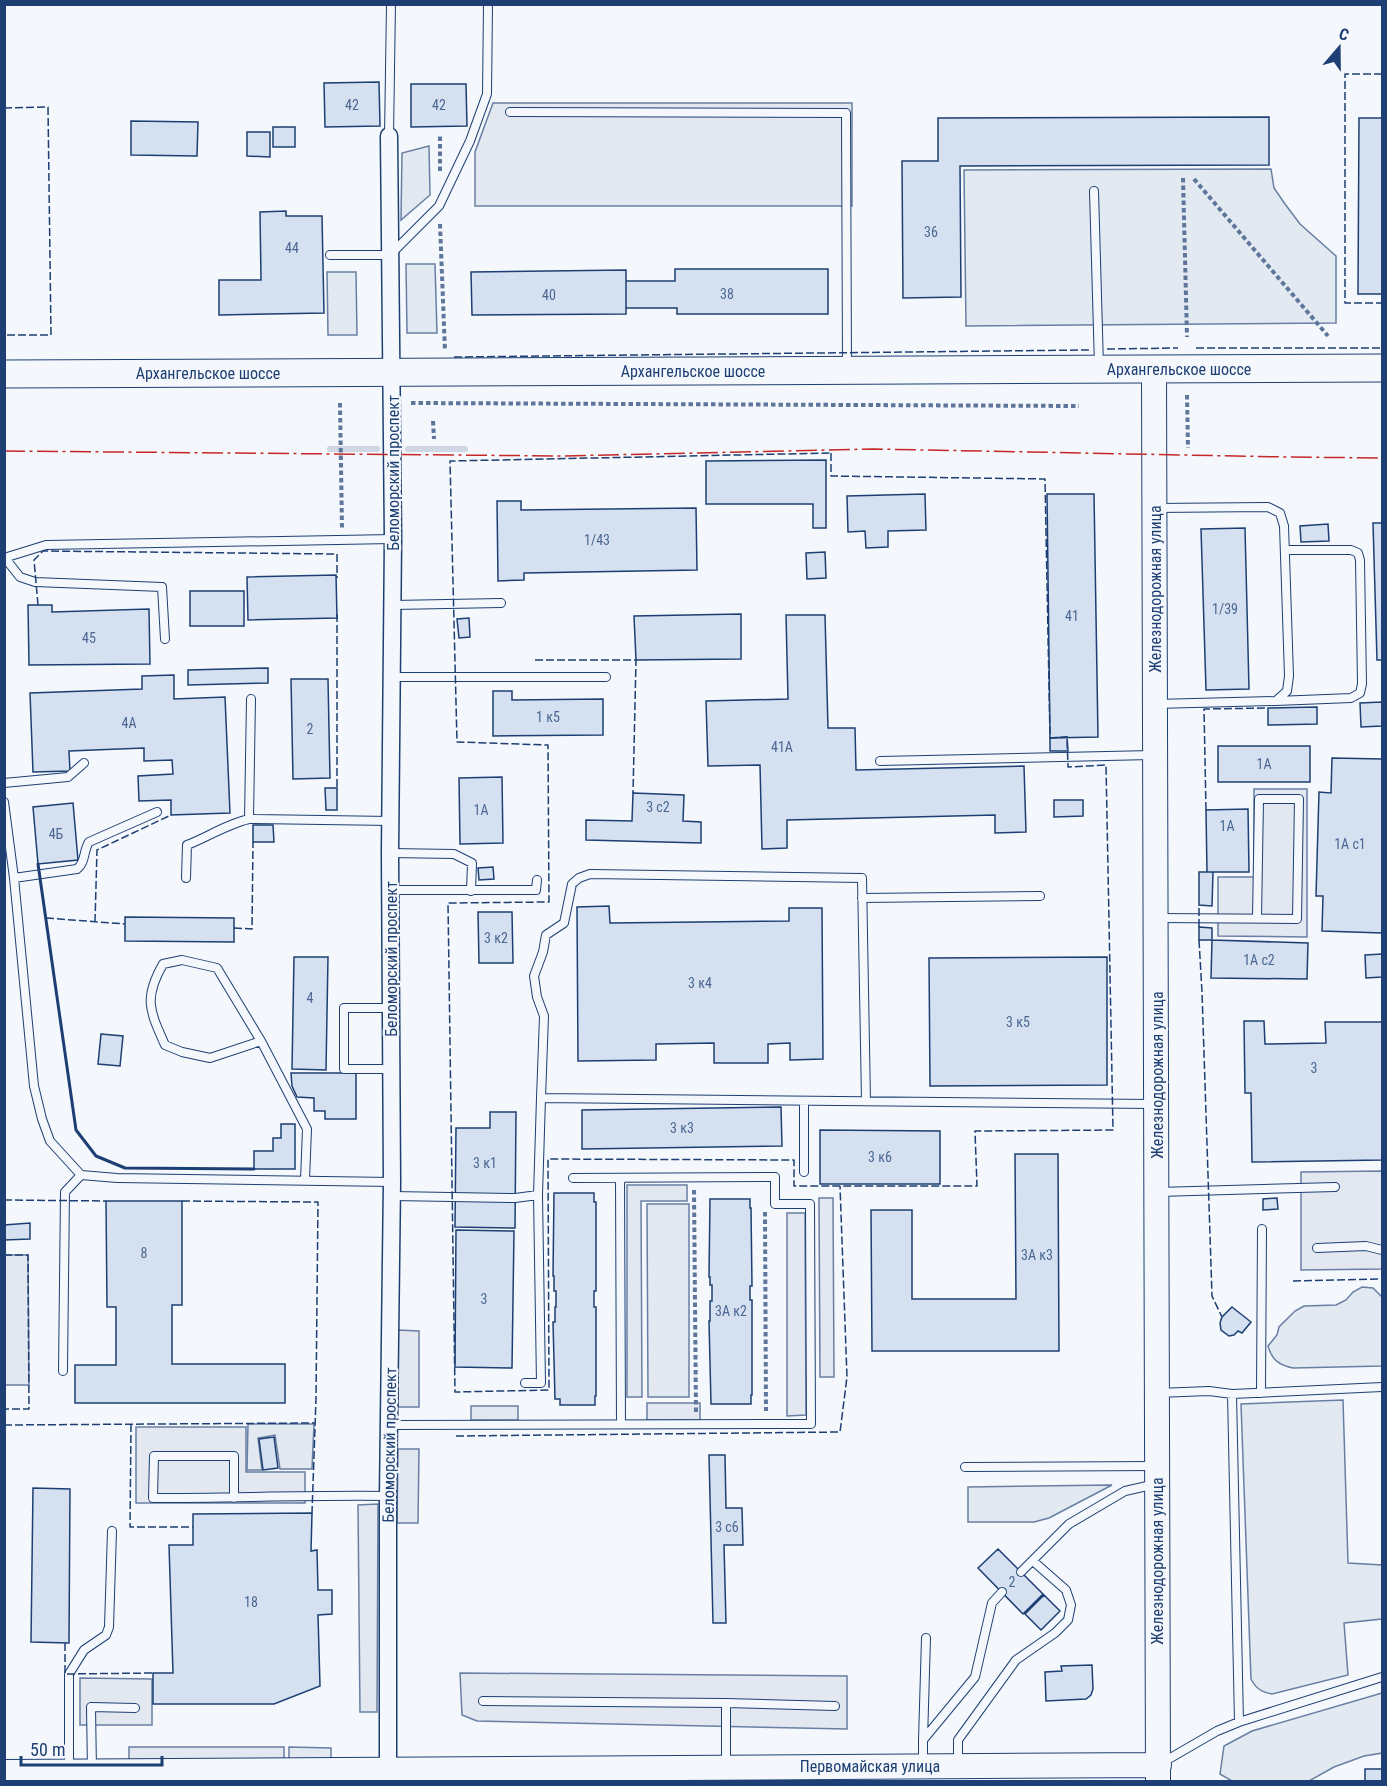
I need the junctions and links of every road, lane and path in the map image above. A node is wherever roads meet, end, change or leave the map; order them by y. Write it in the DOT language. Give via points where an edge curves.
graph roads {
  1 [pos="391,4"];
  2 [pos="488,4"];
  3 [pos="510,112"];
  4 [pos="440,134"];
  5 [pos="389,136"];
  6 [pos="1183,178"];
  7 [pos="1194,179"];
  8 [pos="1094,191"];
  9 [pos="439,206"];
  10 [pos="330,255"];
  11 [pos="390,255"];
  12 [pos="1328,336"];
  13 [pos="1186,337"];
  14 [pos="446,352"];
  15 [pos="1383,368"];
  16 [pos="1099,369"];
  17 [pos="1154,369"];
  18 [pos="847,370"];
  19 [pos="392,373"];
  20 [pos="4,374"];
  21 [pos="1187,395"];
  22 [pos="340,403"];
  23 [pos="411,404"];
  24 [pos="1079,406"];
  25 [pos="433,421"];
  26 [pos="434,439"];
  27 [pos="1188,448"];
  28 [pos="1154,508"];
  29 [pos="393,539"];
  30 [pos="342,540"];
  31 [pos="1285,550"];
  32 [pos="5,558"];
  33 [pos="501,603"];
  34 [pos="393,605"];
  35 [pos="165,639"];
  36 [pos="392,677"];
  37 [pos="606,677"];
  38 [pos="251,699"];
  39 [pos="1276,701"];
  40 [pos="1155,704"];
  41 [pos="1155,755"];
  42 [pos="880,760"];
  43 [pos="84,763"];
  44 [pos="4,783"];
  45 [pos="4,802"];
  46 [pos="156,812"];
  47 [pos="249,819"];
  48 [pos="391,820"];
  49 [pos="390,853"];
  50 [pos="14,878"];
  51 [pos="186,878"];
  52 [pos="537,880"];
  53 [pos="391,890"];
  54 [pos="471,891"];
  55 [pos="1040,896"];
  56 [pos="862,898"];
  57 [pos="1156,918"];
  58 [pos="1257,918"];
  59 [pos="391,1008"];
  60 [pos="261,1041"];
  61 [pos="391,1070"];
  62 [pos="541,1098"];
  63 [pos="804,1101"];
  64 [pos="866,1101"];
  65 [pos="1156,1104"];
  66 [pos="804,1172"];
  67 [pos="81,1175"];
  68 [pos="573,1178"];
  69 [pos="620,1178"];
  70 [pos="694,1178"];
  71 [pos="305,1180"];
  72 [pos="1335,1187"];
  73 [pos="392,1189"];
  74 [pos="1157,1192"];
  75 [pos="538,1196"];
  76 [pos="775,1204"];
  77 [pos="1262,1229"];
  78 [pos="1317,1248"];
  79 [pos="1383,1250"];
  80 [pos="63,1371"];
  81 [pos="525,1383"];
  82 [pos="1383,1387"];
  83 [pos="1158,1393"];
  84 [pos="1262,1393"];
  85 [pos="1232,1394"];
  86 [pos="621,1424"];
  87 [pos="696,1424"];
  88 [pos="766,1424"];
  89 [pos="389,1425"];
  90 [pos="965,1467"];
  91 [pos="1156,1475"];
  92 [pos="388,1496"];
  93 [pos="234,1498"];
  94 [pos="112,1531"];
  95 [pos="1033,1561"];
  96 [pos="1021,1572"];
  97 [pos="1002,1592"];
  98 [pos="926,1638"];
  99 [pos="1383,1677"];
  100 [pos="483,1701"];
  101 [pos="726,1703"];
  102 [pos="835,1706"];
  103 [pos="135,1708"];
  104 [pos="1239,1722"];
  105 [pos="923,1740"];
  106 [pos="923,1766"];
  107 [pos="958,1766"];
  108 [pos="726,1767"];
  109 [pos="80,1771"];
  110 [pos="4,1772"];
  111 [pos="1159,1773"];
  112 [pos="388,1775"];
  1 -- 5 [label="lane"];
  2 -- 9 [label="lane" via="488,94"];
  3 -- 18 [label="lane" via="846,113"];
  4 -- 9 [label="path"];
  5 -- 11 [label="street, Беломорский проспект"];
  6 -- 13 [label="path"];
  7 -- 12 [label="path"];
  8 -- 16 [label="lane"];
  9 -- 11 [label="lane"];
  9 -- 14 [label="path"];
  10 -- 11 [label="lane"];
  11 -- 19 [label="street, Беломорский проспект"];
  15 -- 17 [label="main road, Архангельское шоссе"];
  16 -- 17 [label="main road, Архангельское шоссе"];
  16 -- 18 [label="main road, Архангельское шоссе"];
  17 -- 28 [label="main road, Железнодорожная улица"];
  18 -- 19 [label="main road, Архангельское шоссе"];
  19 -- 20 [label="main road, Архангельское шоссе"];
  19 -- 29 [label="street, Беломорский проспект"];
  21 -- 27 [label="path"];
  22 -- 30 [label="path"];
  23 -- 24 [label="path"];
  25 -- 26 [label="path"];
  28 -- 31 [label="lane" via="1268,507 1280,513"];
  28 -- 40 [label="main road, Железнодорожная улица"];
  29 -- 30 [label="lane"];
  29 -- 34 [label="street, Беломорский проспект"];
  30 -- 32 [label="lane" via="46,545"];
  31 -- 39 [label="lane" via="1289,676 1287,691"];
  31 -- 39 [label="lane" via="1351,550 1358,554 1362,684 1359,693 1351,698"];
  32 -- 35 [label="lane" via="20,577 35,582 162,587"];
  33 -- 34 [label="lane"];
  34 -- 36 [label="street, Беломорский проспект"];
  36 -- 37 [label="lane"];
  36 -- 48 [label="street, Беломорский проспект"];
  38 -- 47 [label="lane"];
  39 -- 40 [label="lane"];
  40 -- 41 [label="main road, Железнодорожная улица"];
  41 -- 42 [label="lane"];
  41 -- 57 [label="main road, Железнодорожная улица"];
  43 -- 44 [label="lane" via="68,777"];
  45 -- 50 [label="lane"];
  46 -- 50 [label="lane" via="89,842 77,870"];
  47 -- 48 [label="lane"];
  47 -- 51 [label="lane" via="187,845"];
  48 -- 49 [label="street, Беломорский проспект"];
  49 -- 53 [label="street, Беломорский проспект"];
  49 -- 54 [label="lane" via="454,854 471,863"];
  50 -- 67 [label="lane" via="34,1086 50,1141"];
  52 -- 54 [label="lane" via="536,890"];
  53 -- 54 [label="lane"];
  53 -- 59 [label="street, Беломорский проспект"];
  55 -- 56 [label="lane"];
  56 -- 62 [label="lane" via="862,878 590,874 579,878 572,884 564,923 546,935 534,976 544,1016"];
  56 -- 64 [label="lane"];
  57 -- 58 [label="lane"];
  57 -- 65 [label="main road, Железнодорожная улица"];
  58 -- 58 [label="lane" via="1296,919 1299,799 1259,799"];
  59 -- 61 [label="street, Беломорский проспект"];
  59 -- 61 [label="lane" via="344,1008 344,1069"];
  60 -- 60 [label="lane" via="217,968 182,960 163,964 150,994 152,1014 165,1045 210,1058"];
  60 -- 71 [label="lane" via="307,1129"];
  61 -- 73 [label="street, Беломорский проспект"];
  62 -- 63 [label="lane"];
  62 -- 75 [label="lane"];
  63 -- 64 [label="lane"];
  63 -- 66 [label="lane"];
  64 -- 65 [label="lane"];
  65 -- 74 [label="main road, Железнодорожная улица"];
  67 -- 71 [label="lane"];
  67 -- 80 [label="lane" via="65,1192"];
  68 -- 69 [label="lane"];
  69 -- 70 [label="lane"];
  69 -- 86 [label="lane"];
  70 -- 76 [label="lane" via="775,1177"];
  70 -- 87 [label="path"];
  71 -- 73 [label="lane"];
  72 -- 74 [label="lane"];
  73 -- 75 [label="lane" via="515,1198"];
  73 -- 89 [label="street, Беломорский проспект"];
  74 -- 83 [label="main road, Железнодорожная улица"];
  75 -- 81 [label="lane" via="541,1383"];
  76 -- 88 [label="path" via="765,1204"];
  76 -- 88 [label="lane" via="810,1204 811,1424"];
  77 -- 84 [label="lane"];
  78 -- 79 [label="lane" via="1366,1246"];
  82 -- 84 [label="lane"];
  83 -- 85 [label="lane"];
  83 -- 91 [label="main road, Железнодорожная улица"];
  84 -- 85 [label="lane"];
  85 -- 104 [label="lane"];
  86 -- 87 [label="lane"];
  86 -- 89 [label="lane"];
  87 -- 88 [label="lane"];
  89 -- 92 [label="street, Беломорский проспект"];
  90 -- 91 [label="lane"];
  91 -- 95 [label="lane" via="1069,1524"];
  91 -- 111 [label="main road, Железнодорожная улица"];
  92 -- 93 [label="lane"];
  92 -- 112 [label="street, Беломорский проспект"];
  93 -- 93 [label="lane" via="234,1456 154,1456 153,1498"];
  94 -- 109 [label="lane" via="109,1627 106,1635 84,1650 69,1674"];
  95 -- 96 [label="lane"];
  95 -- 107 [label="lane" via="1066,1590 1071,1605 1068,1620 1016,1660 958,1740"];
  97 -- 105 [label="lane" via="992,1603 975,1677"];
  98 -- 105 [label="lane"];
  99 -- 104 [label="lane"];
  100 -- 101 [label="lane"];
  101 -- 102 [label="lane"];
  101 -- 108 [label="lane"];
  103 -- 109 [label="lane" via="91,1707"];
  104 -- 111 [label="lane" via="1217,1731"];
  105 -- 106 [label="lane"];
  106 -- 107 [label="main road, Первомайская улица"];
  106 -- 108 [label="main road, Первомайская улица" via="779,1771"];
  107 -- 111 [label="main road, Первомайская улица"];
  108 -- 112 [label="main road, Первомайская улица"];
  109 -- 110 [label="main road, Первомайская улица"];
  109 -- 112 [label="main road, Первомайская улица"];
}
